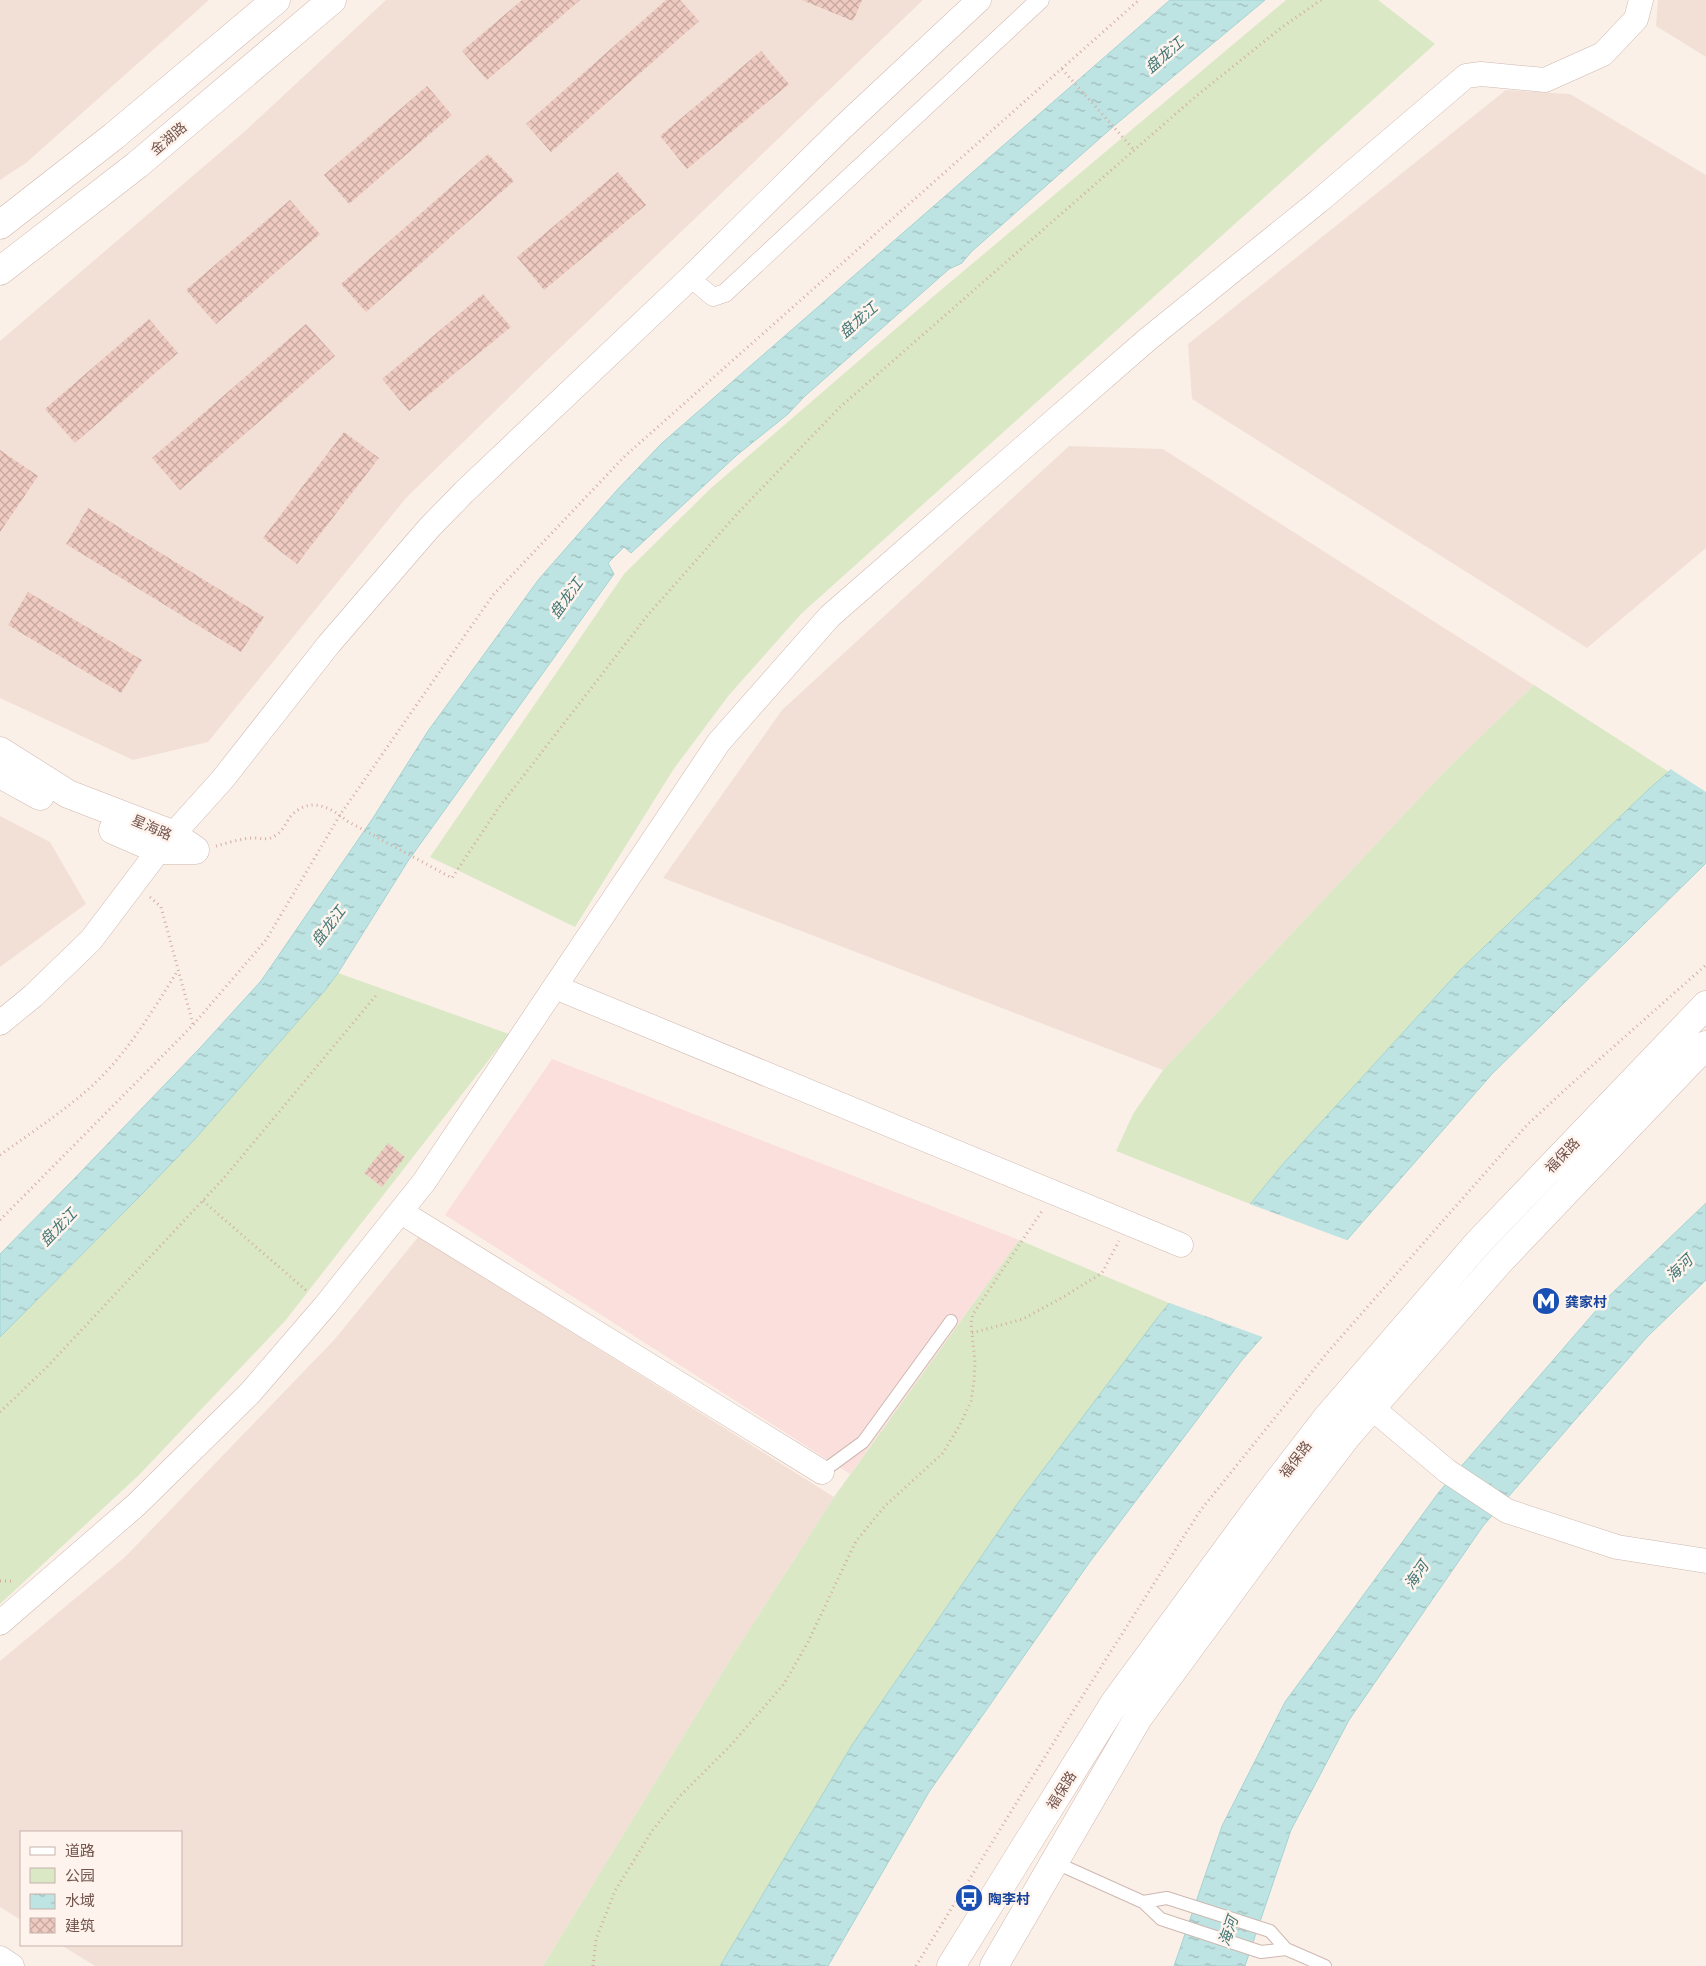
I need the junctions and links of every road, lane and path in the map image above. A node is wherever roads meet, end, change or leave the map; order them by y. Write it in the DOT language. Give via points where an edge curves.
graph roads {
  1 [pos="276,0"];
  2 [pos="332,0"];
  3 [pos="980,0"];
  4 [pos="1040,0"];
  5 [pos="1139,0"];
  6 [pos="1321,0"];
  7 [pos="1641,0"];
  8 [pos="1062,69"];
  9 [pos="1135,151"];
  10 [pos="0,225"];
  11 [pos="0,271"];
  12 [pos="690,278"];
  13 [pos="0,751"];
  14 [pos="0,774"];
  15 [pos="340,815"];
  16 [pos="166,842"];
  17 [pos="195,850"];
  18 [pos="136,882"];
  19 [pos="178,970"];
  20 [pos="555,988"];
  21 [pos="378,993"];
  22 [pos="1706,1005"];
  23 [pos="0,1023"];
  24 [pos="193,1025"];
  25 [pos="1706,1045"];
  26 [pos="0,1155"];
  27 [pos="1054,1192"];
  28 [pos="202,1201"];
  29 [pos="401,1212"];
  30 [pos="0,1220"];
  31 [pos="1129,1223"];
  32 [pos="1181,1244"];
  33 [pos="325,1306"];
  34 [pos="951,1321"];
  35 [pos="972,1332"];
  36 [pos="1372,1408"];
  37 [pos="0,1412"];
  38 [pos="822,1472"];
  39 [pos="1706,1561"];
  40 [pos="0,1623"];
  41 [pos="1054,1862"];
  42 [pos="1143,1902"];
  43 [pos="1286,1950"];
  44 [pos="0,1958"];
  45 [pos="12,1966"];
  46 [pos="593,1966"];
  47 [pos="951,1966"];
  48 [pos="994,1966"];
  49 [pos="1325,1966"];
  1 -- 10 [label="main road" via="114,136"];
  2 -- 11 [label="main road, 金湖路" via="137,165"];
  3 -- 12 [label="street" via="842,128"];
  4 -- 12 [label="street" via="725,293 713,297"];
  5 -- 8 [label="path"];
  6 -- 9 [label="path" via="1259,45"];
  7 -- 20 [label="street" via="1636,19 1603,54 1545,80 1482,74 1466,76 1319,201 1148,339 830,616 719,742"];
  8 -- 9 [label="path"];
  8 -- 15 [label="path" via="626,456 493,596"];
  9 -- 15 [label="path" via="839,408 737,514 648,616 497,810 452,878"];
  12 -- 16 [label="street" via="429,528 329,644 222,780"];
  13 -- 16 [label="main road, 星海路" via="68,794"];
  14 -- 16 [label="main road, 星海路" via="49,801"];
  15 -- 17 [label="path" via="322,805 312,805 291,816 277,835 265,840 254,838"];
  15 -- 24 [label="path" via="266,940"];
  16 -- 17 [label="main road, 星海路"];
  16 -- 18 [label="street"];
  18 -- 19 [label="path" via="161,907"];
  18 -- 23 [label="street" via="91,940"];
  19 -- 24 [label="path"];
  19 -- 26 [label="path" via="124,1051 94,1084"];
  20 -- 27 [label="street"];
  20 -- 29 [label="street"];
  21 -- 28 [label="path"];
  22 -- 47 [label="main road, 福保路" via="1478,1243 1326,1419 1115,1702"];
  24 -- 30 [label="path"];
  25 -- 36 [label="main road, 福保路" via="1498,1262"];
  27 -- 31 [label="street"];
  27 -- 35 [label="path" via="973,1314"];
  28 -- 33 [label="path"];
  28 -- 37 [label="path" via="46,1368"];
  29 -- 33 [label="street"];
  29 -- 38 [label="street"];
  31 -- 32 [label="street"];
  31 -- 35 [label="path" via="1102,1273 1023,1319"];
  33 -- 40 [label="street" via="250,1393 136,1505"];
  34 -- 38 [label="lane" via="863,1442"];
  35 -- 46 [label="path" via="974,1381 971,1401 962,1423 943,1453 885,1506 856,1541 808,1642 784,1684 731,1745 679,1797 652,1831 615,1891 596,1939"];
  36 -- 39 [label="street" via="1447,1471 1507,1511 1617,1547"];
  36 -- 41 [label="main road, 福保路" via="1284,1519 1138,1718"];
  41 -- 42 [label="lane"];
  41 -- 48 [label="main road, 福保路"];
  42 -- 43 [label="lane" via="1161,1919 1261,1952"];
  42 -- 43 [label="lane" via="1167,1898 1270,1931"];
  43 -- 49 [label="lane"];
  44 -- 45 [label="street"];
}
